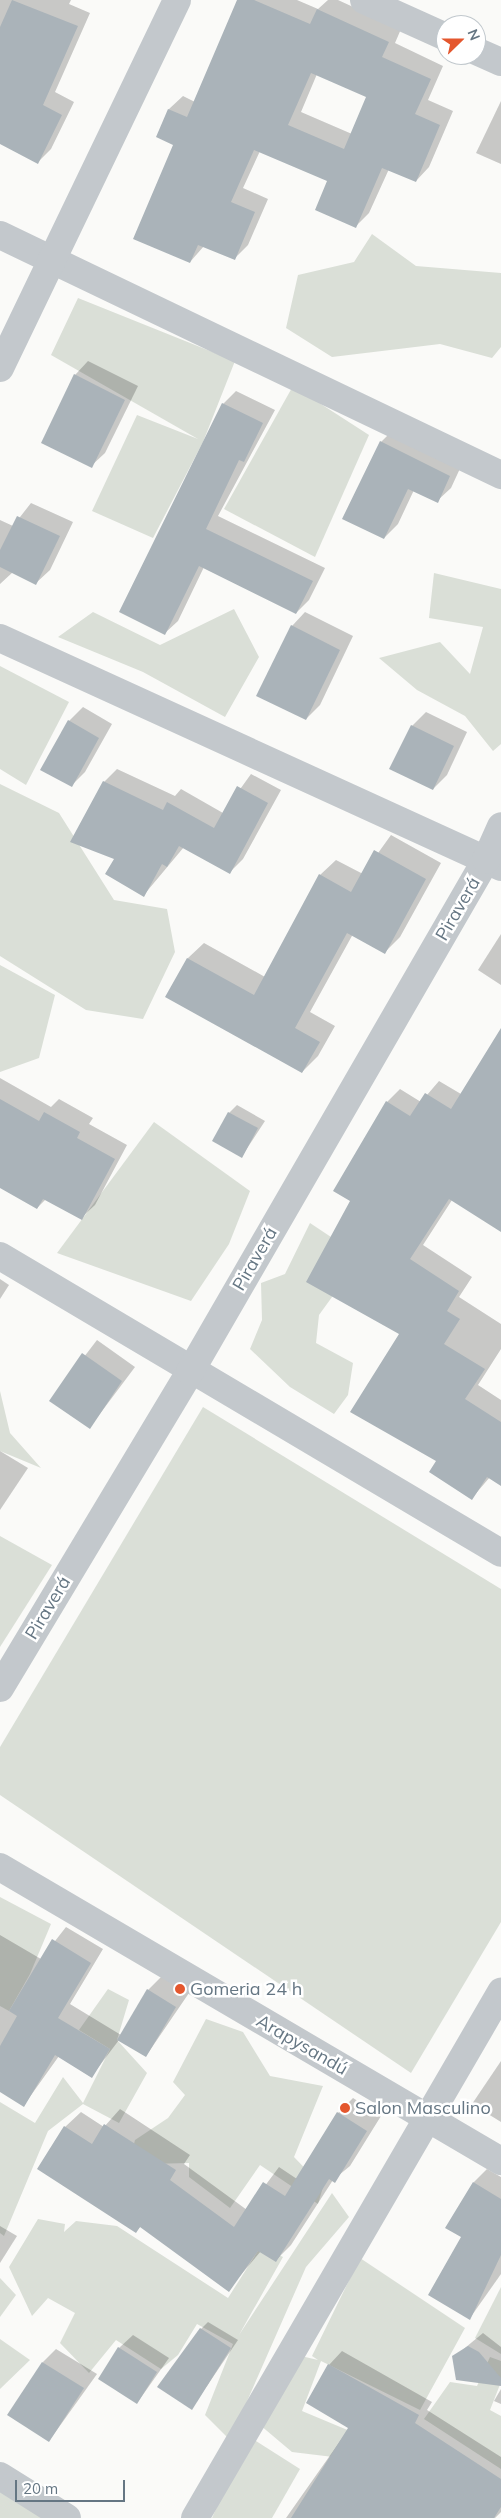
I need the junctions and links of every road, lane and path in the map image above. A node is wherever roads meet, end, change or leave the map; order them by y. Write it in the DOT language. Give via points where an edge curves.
graph roads {
  1 [pos="177,0"];
  2 [pos="364,0"];
  3 [pos="436,32"];
  4 [pos="486,55"];
  5 [pos="501,62"];
  6 [pos="0,235"];
  7 [pos="53,260"];
  8 [pos="0,368"];
  9 [pos="501,475"];
  10 [pos="0,638"];
  11 [pos="501,826"];
  12 [pos="494,863"];
  13 [pos="0,1256"];
  14 [pos="190,1372"];
  15 [pos="501,1553"];
  16 [pos="0,1688"];
  17 [pos="0,1867"];
  18 [pos="501,1992"];
  19 [pos="427,2118"];
  20 [pos="501,2161"];
  21 [pos="0,2476"];
  22 [pos="67,2518"];
  23 [pos="195,2518"];
  1 -- 7 [label="street"];
  2 -- 3 [label="street"];
  4 -- 5 [label="street"];
  6 -- 7 [label="street"];
  7 -- 8 [label="street"];
  7 -- 9 [label="street"];
  10 -- 12 [label="street"];
  11 -- 12 [label="street, Piraverá"];
  12 -- 14 [label="street, Piraverá"];
  13 -- 14 [label="street"];
  14 -- 15 [label="street"];
  14 -- 16 [label="street, Piraverá"];
  17 -- 19 [label="street, Arapysandú"];
  18 -- 19 [label="street"];
  19 -- 20 [label="street, Arapysandú"];
  19 -- 23 [label="street"];
  21 -- 22 [label="street"];
}
